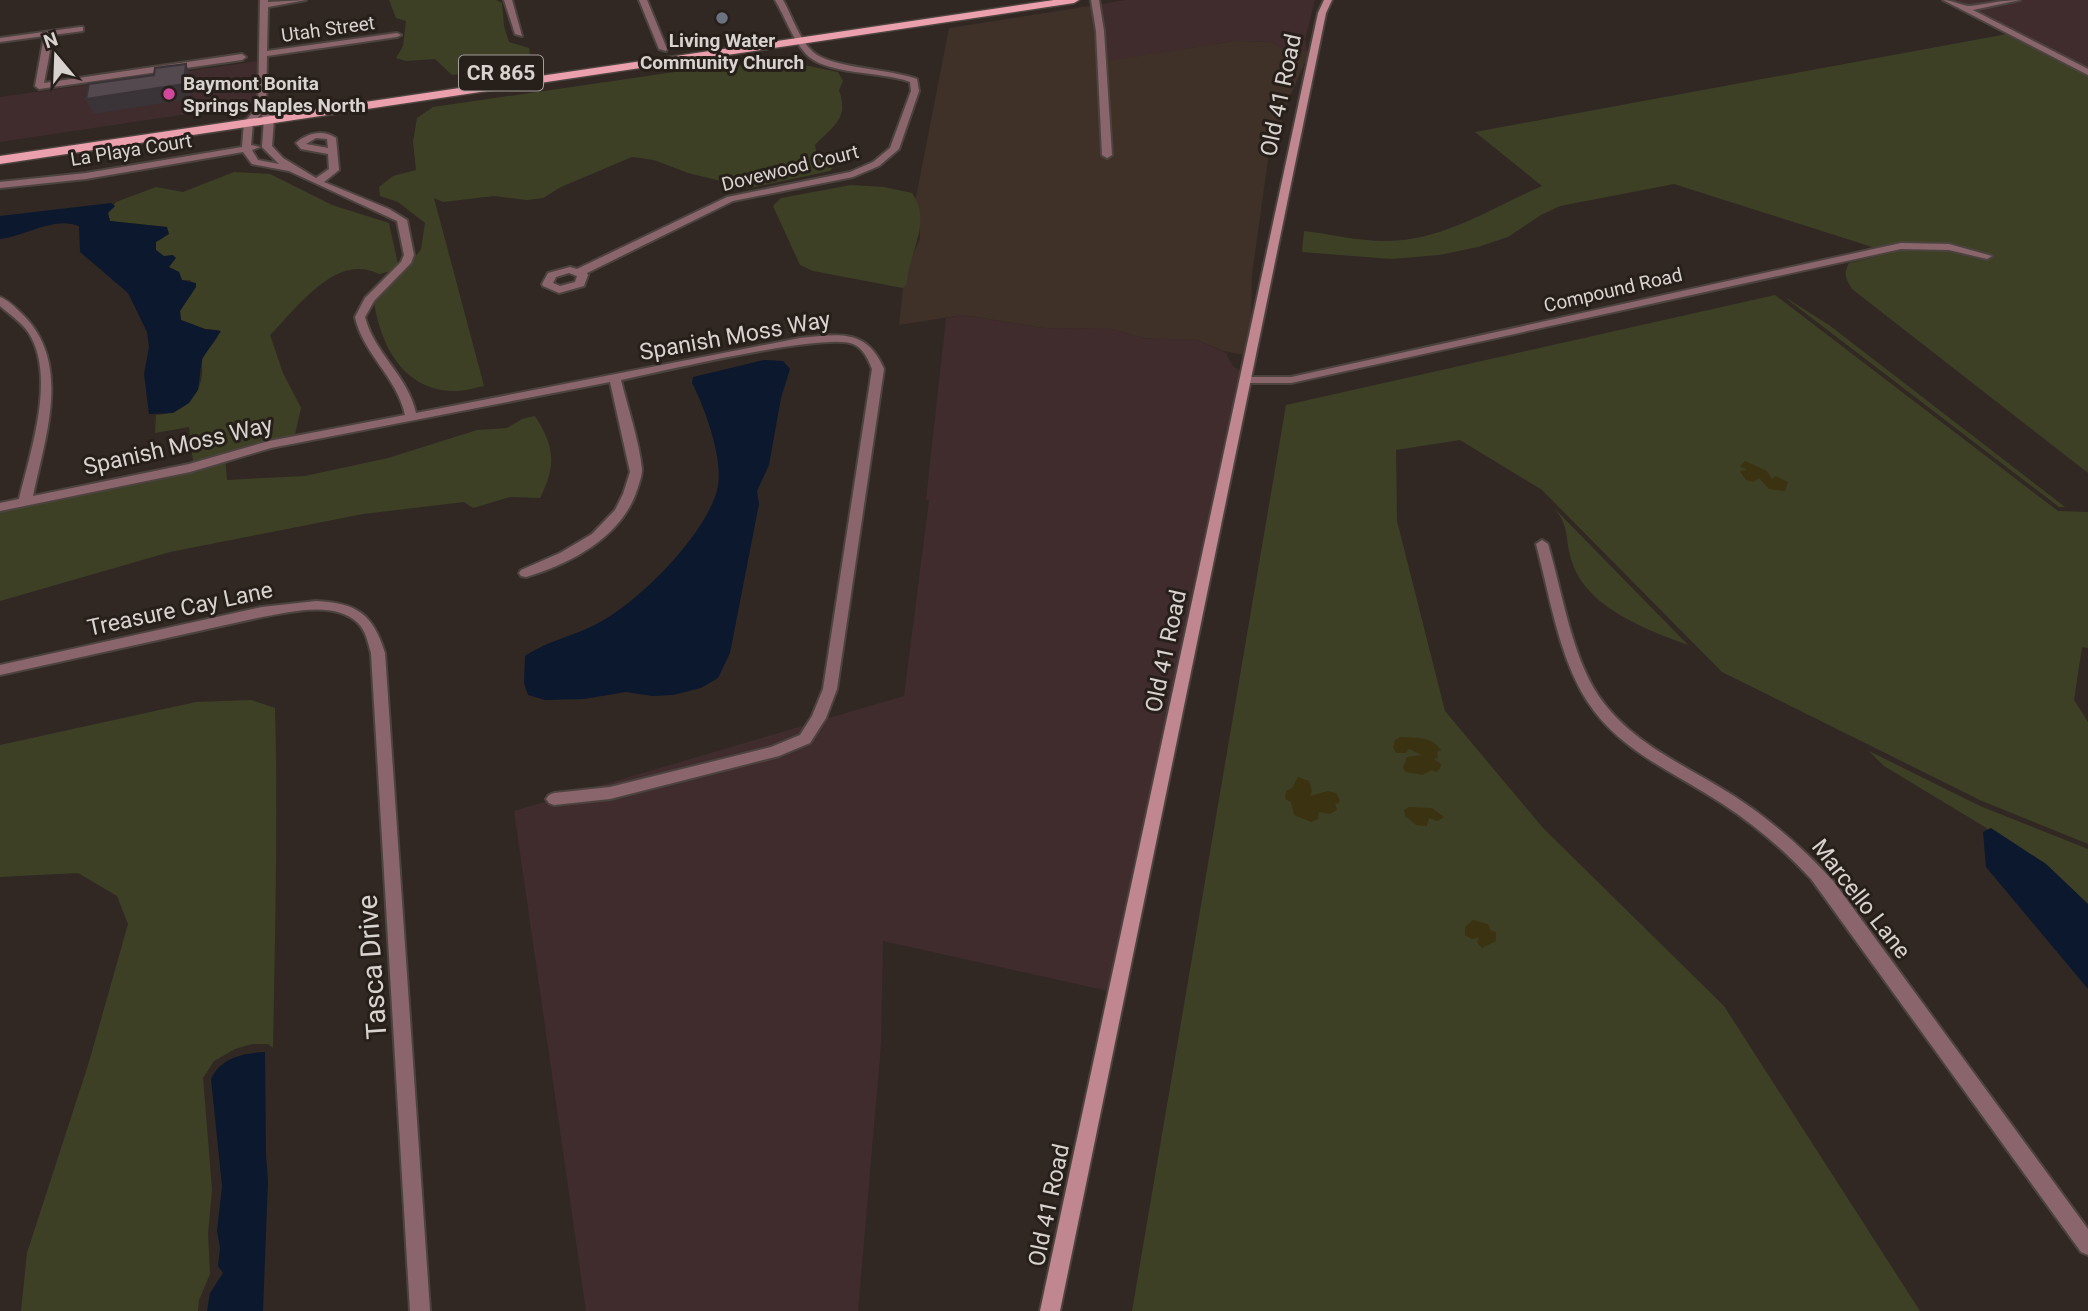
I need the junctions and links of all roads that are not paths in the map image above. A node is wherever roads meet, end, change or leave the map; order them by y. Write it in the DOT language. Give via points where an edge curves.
graph roads {
  1 [pos="302,0"];
  2 [pos="508,0"];
  3 [pos="643,0"];
  4 [pos="779,0"];
  5 [pos="1003,0"];
  6 [pos="1074,0"];
  7 [pos="1095,0"];
  8 [pos="1321,0"];
  9 [pos="1328,0"];
  10 [pos="1947,0"];
  11 [pos="2016,0"];
  12 [pos="264,2"];
  13 [pos="1965,9"];
  14 [pos="1322,13"];
  15 [pos="79,29"];
  16 [pos="49,34"];
  17 [pos="519,34"];
  18 [pos="397,35"];
  19 [pos="800,35"];
  20 [pos="0,40"];
  21 [pos="663,49"];
  22 [pos="263,54"];
  23 [pos="242,57"];
  24 [pos="2088,72"];
  25 [pos="301,103"];
  26 [pos="275,106"];
  27 [pos="266,114"];
  28 [pos="249,122"];
  29 [pos="267,145"];
  30 [pos="0,148"];
  31 [pos="246,149"];
  32 [pos="333,152"];
  33 [pos="1107,155"];
  34 [pos="0,160"];
  35 [pos="292,169"];
  36 [pos="318,181"];
  37 [pos="0,185"];
  38 [pos="1987,256"];
  39 [pos="580,272"];
  40 [pos="0,300"];
  41 [pos="615,379"];
  42 [pos="1247,380"];
  43 [pos="411,417"];
  44 [pos="25,502"];
  45 [pos="0,507"];
  46 [pos="1542,544"];
  47 [pos="526,573"];
  48 [pos="366,622"];
  49 [pos="0,670"];
  50 [pos="554,799"];
  51 [pos="2088,1245"];
  52 [pos="420,1311"];
  53 [pos="1049,1311"];
  1 -- 12 [label="street"];
  2 -- 17 [label="street"];
  3 -- 21 [label="street"];
  4 -- 19 [label="street"];
  5 -- 19 [label="main road, CR 865"];
  6 -- 19 [label="main road, CR 865"];
  7 -- 33 [label="street"];
  8 -- 14 [label="street"];
  9 -- 14 [label="street, Old 41 Road"];
  10 -- 13 [label="street"];
  11 -- 13 [label="street"];
  12 -- 22 [label="street"];
  13 -- 24 [label="street"];
  14 -- 42 [label="street, Old 41 Road"];
  15 -- 16 [label="street"];
  16 -- 20 [label="street"];
  16 -- 23 [label="street" via="39,86"];
  18 -- 22 [label="street, Utah Street"];
  19 -- 21 [label="main road, CR 865"];
  19 -- 27 [label="main road, CR 865"];
  19 -- 39 [label="street, Dovewood Court" via="810,54 822,62 901,74 914,81 915,91 894,149 853,174 730,199"];
  21 -- 25 [label="main road, CR 865"];
  22 -- 27 [label="street"];
  26 -- 27 [label="main road, CR 865"];
  27 -- 28 [label="main road, CR 865"];
  27 -- 29 [label="street"];
  27 -- 30 [label="main road, CR 865"];
  28 -- 31 [label="street"];
  28 -- 34 [label="main road, CR 865"];
  29 -- 31 [label="street, La Playa Court"];
  29 -- 35 [label="street"];
  31 -- 35 [label="street" via="256,162"];
  31 -- 37 [label="street, La Playa Court" via="86,176"];
  32 -- 36 [label="street" via="332,173"];
  35 -- 36 [label="street"];
  36 -- 43 [label="street" via="402,220 409,255 406,263 369,300 360,317 366,334 409,399"];
  38 -- 42 [label="street, Compound Road" via="1949,247 1898,246 1291,380"];
  40 -- 44 [label="street" via="35,335 45,368 44,407"];
  41 -- 43 [label="street, Spanish Moss Way"];
  41 -- 47 [label="street" via="636,471 630,497 605,533"];
  41 -- 50 [label="street, Spanish Moss Way" via="840,337 860,343 874,355 878,369 830,689 820,718 805,739 774,752 610,793"];
  42 -- 53 [label="street, Old 41 Road"];
  43 -- 44 [label="street, Spanish Moss Way"];
  44 -- 45 [label="street, Spanish Moss Way"];
  46 -- 51 [label="street, Marcello Lane" via="1584,682 1604,714 1634,744 1753,816 1806,862"];
  48 -- 49 [label="street, Treasure Cay Lane" via="329,604 262,611"];
  48 -- 52 [label="street, Tasca Drive" via="378,653"];
}
